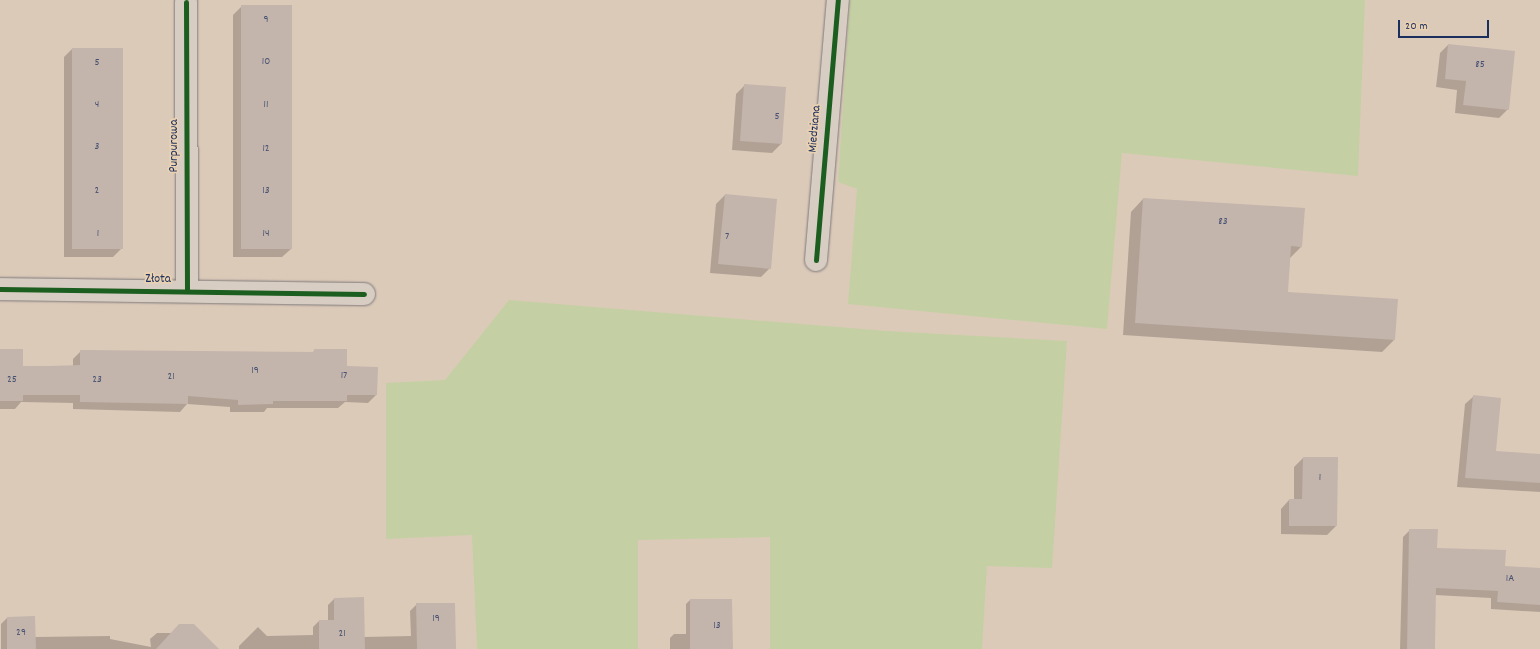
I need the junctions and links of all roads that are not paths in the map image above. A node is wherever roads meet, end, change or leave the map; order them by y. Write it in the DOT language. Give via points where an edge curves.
graph roads {
  1 [pos="838,0"];
  2 [pos="186,2"];
  3 [pos="816,260"];
  4 [pos="0,289"];
  5 [pos="187,291"];
  6 [pos="364,294"];
  1 -- 3 [label="street, Miedziana"];
  2 -- 5 [label="street, Purpurowa"];
  4 -- 5 [label="street, Złota"];
  5 -- 6 [label="street, Złota"];
}
